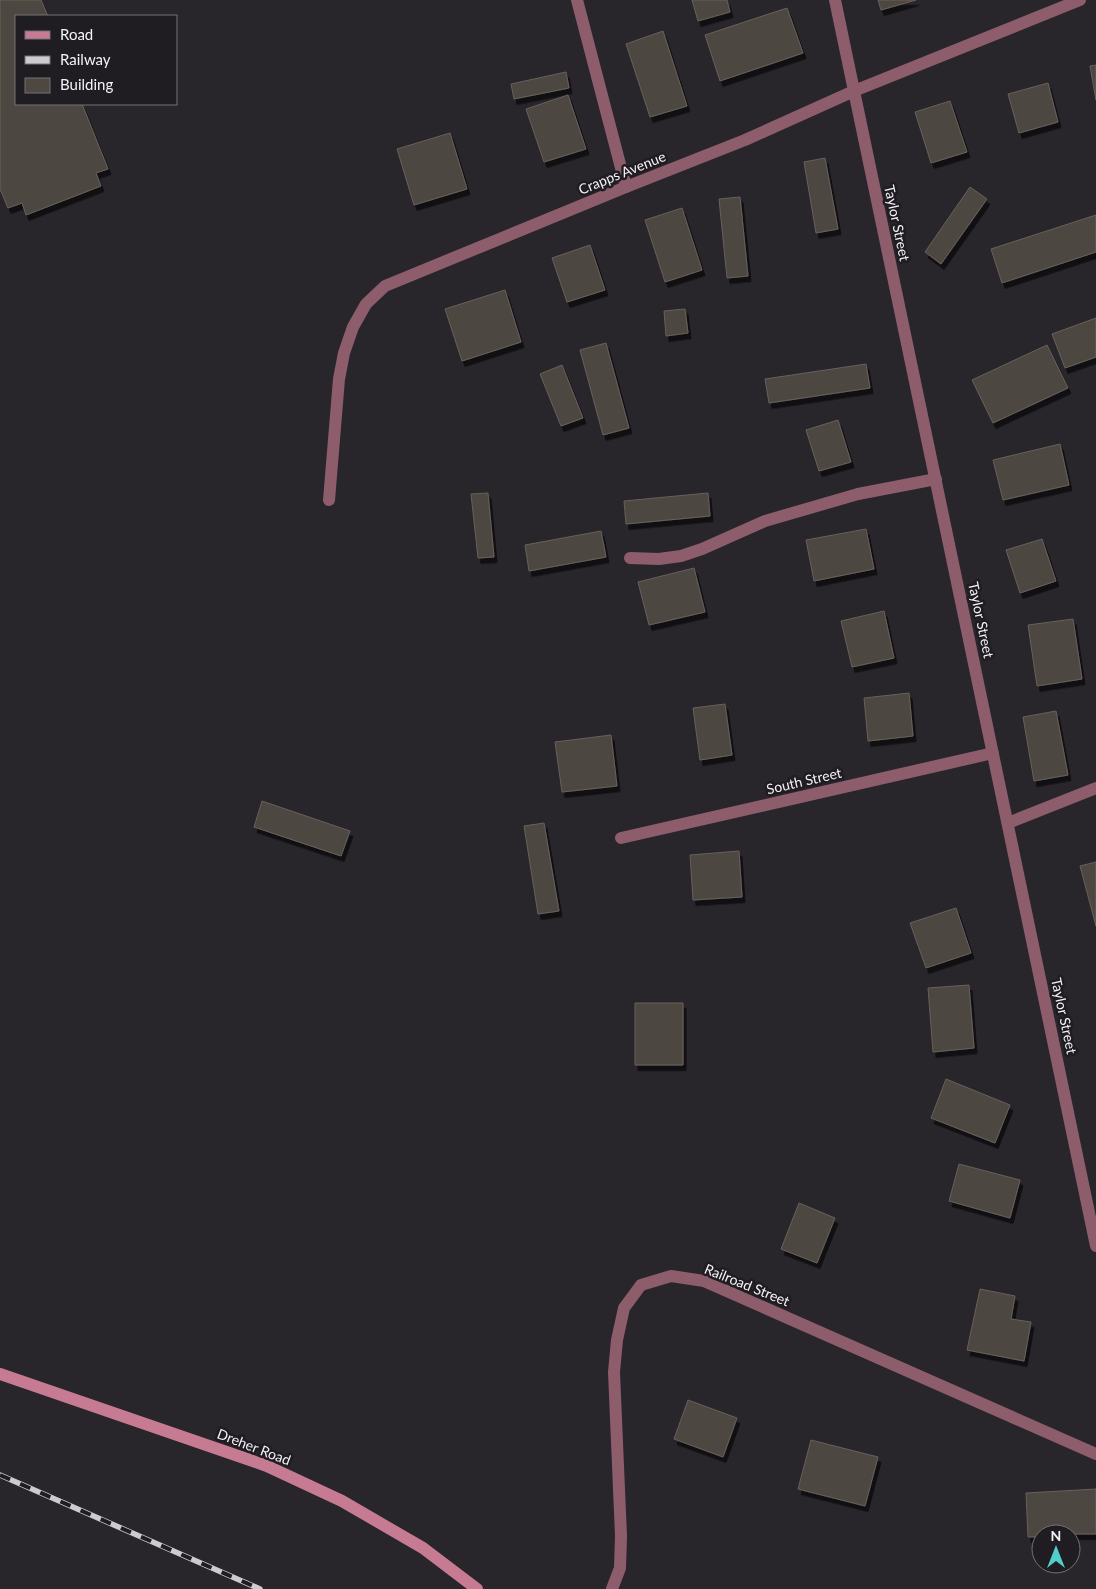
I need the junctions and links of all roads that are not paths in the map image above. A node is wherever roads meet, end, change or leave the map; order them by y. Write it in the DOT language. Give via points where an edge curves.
graph roads {
  1 [pos="577,0"];
  2 [pos="835,0"];
  3 [pos="1080,0"];
  4 [pos="854,91"];
  5 [pos="626,187"];
  6 [pos="936,479"];
  7 [pos="329,500"];
  8 [pos="630,558"];
  9 [pos="993,753"];
  10 [pos="1096,788"];
  11 [pos="1008,823"];
  12 [pos="621,838"];
  13 [pos="1096,1246"];
  14 [pos="0,1374"];
  15 [pos="1096,1454"];
  16 [pos="477,1589"];
  17 [pos="612,1589"];
  1 -- 5 [label="street"];
  2 -- 4 [label="street, Taylor Street"];
  3 -- 4 [label="street, Crapps Avenue"];
  4 -- 5 [label="street, Crapps Avenue" via="745,140"];
  4 -- 6 [label="street, Taylor Street"];
  5 -- 7 [label="street, Crapps Avenue" via="385,286 366,304 353,327 339,379"];
  6 -- 8 [label="street" via="858,494 765,520 681,556"];
  6 -- 9 [label="street, Taylor Street"];
  9 -- 11 [label="street, Taylor Street"];
  9 -- 12 [label="street, South Street"];
  10 -- 11 [label="street"];
  11 -- 13 [label="street, Taylor Street"];
  14 -- 16 [label="street, Dreher Road" via="267,1466 342,1501 423,1548"];
  15 -- 17 [label="street, Railroad Street" via="704,1281 671,1276 641,1285 624,1308 617,1340 614,1372 620,1568"];
}
